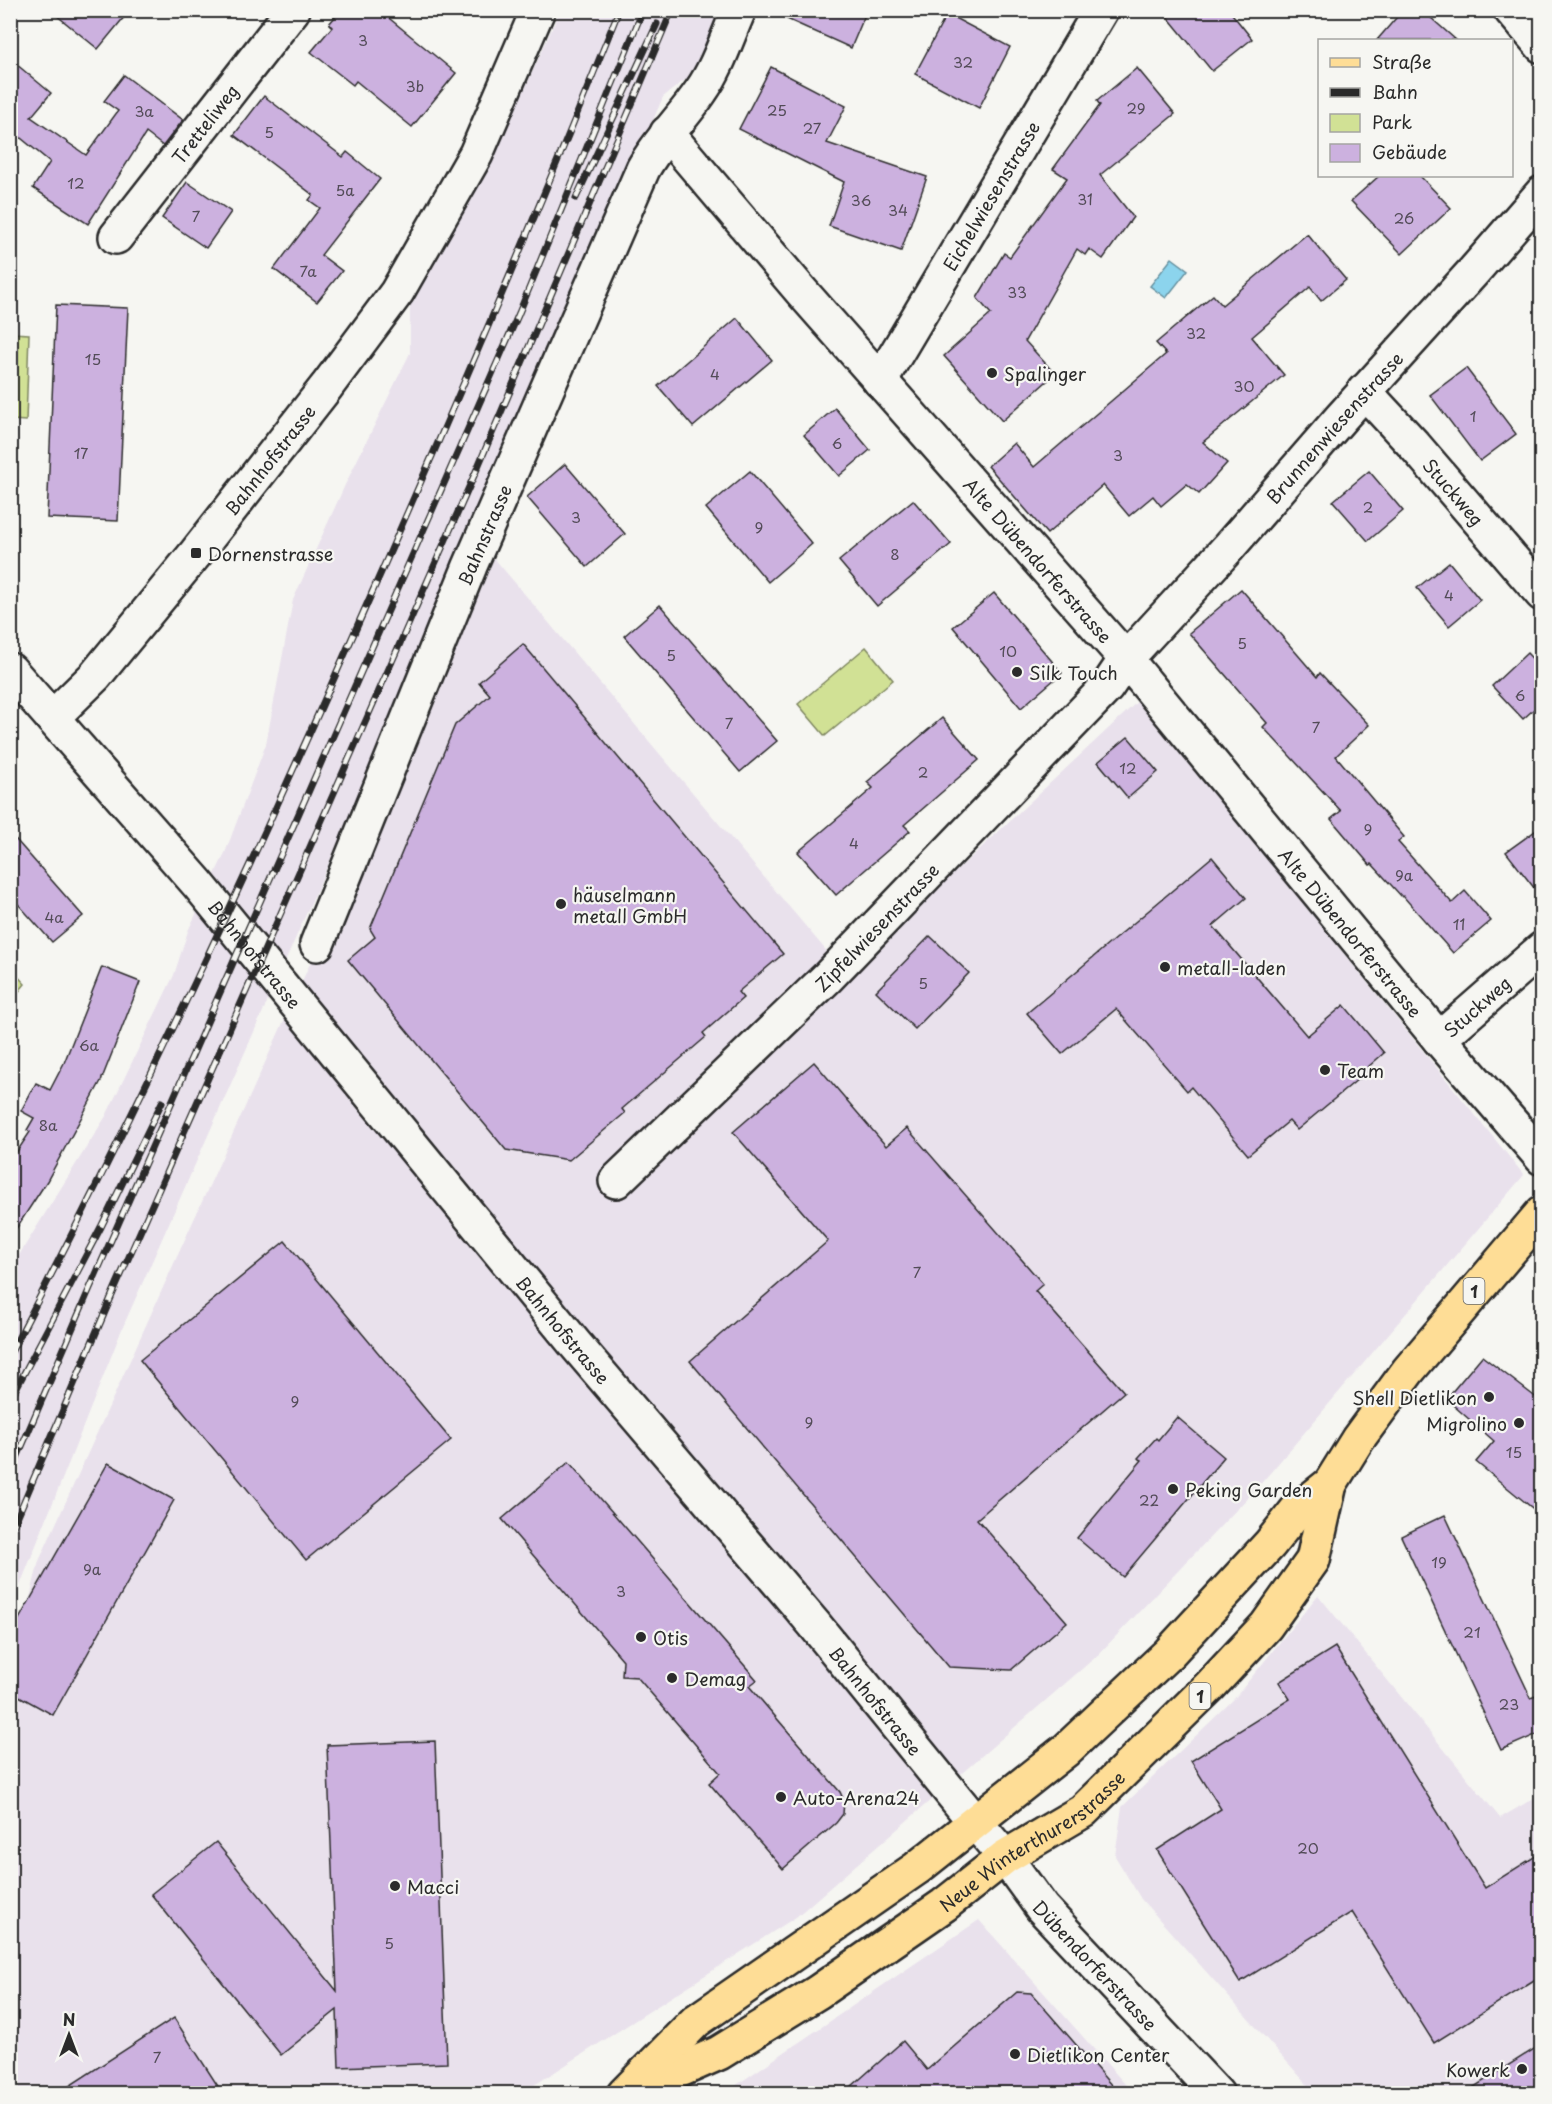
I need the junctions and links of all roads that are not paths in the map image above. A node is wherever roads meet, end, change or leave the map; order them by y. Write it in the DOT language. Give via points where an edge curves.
graph roads {
  1 [pos="293,10"];
  2 [pos="538,10"];
  3 [pos="738,10"];
  4 [pos="1101,10"];
  5 [pos="1511,10"];
  6 [pos="1542,45"];
  7 [pos="667,133"];
  8 [pos="1542,193"];
  9 [pos="116,237"];
  10 [pos="880,381"];
  11 [pos="1364,391"];
  12 [pos="1542,594"];
  13 [pos="1126,659"];
  14 [pos="10,670"];
  15 [pos="52,718"];
  16 [pos="317,944"];
  17 [pos="1542,949"];
  18 [pos="1439,1039"];
  19 [pos="1542,1158"];
  20 [pos="616,1181"];
  21 [pos="1542,1213"];
  22 [pos="1329,1484"];
  23 [pos="975,1822"];
  24 [pos="1005,1857"];
  25 [pos="625,2094"];
  26 [pos="1217,2094"];
  1 -- 9 [label="street, Tretteliweg"];
  2 -- 15 [label="street, Bahnhofstrasse" via="476,154 397,292 196,553 94,676"];
  3 -- 7 [label="street, Bahnstrasse" via="710,77"];
  4 -- 10 [label="street, Eichelwiesenstrasse"];
  5 -- 6 [label="street"];
  7 -- 10 [label="street, Alte Dübendorferstrasse"];
  7 -- 16 [label="street, Bahnstrasse" via="643,169 470,566"];
  8 -- 11 [label="street, Brunnenwiesenstrasse"];
  10 -- 13 [label="street, Alte Dübendorferstrasse"];
  11 -- 12 [label="street, Stuckweg"];
  11 -- 13 [label="street, Brunnenwiesenstrasse"];
  13 -- 18 [label="street, Alte Dübendorferstrasse"];
  13 -- 20 [label="street, Zipfelwiesenstrasse" via="1107,687 827,978"];
  14 -- 15 [label="street"];
  15 -- 23 [label="street, Bahnhofstrasse" via="198,884 575,1344 814,1624"];
  17 -- 18 [label="street, Stuckweg"];
  18 -- 19 [label="street, Alte Dübendorferstrasse"];
  21 -- 22 [label="main road, Neue Winterthurerstrasse / 1" via="1408,1371"];
  22 -- 23 [label="main road, Neue Winterthurerstrasse / 1" via="1296,1511 1169,1653 1066,1750"];
  22 -- 24 [label="main road, Neue Winterthurerstrasse / 1" via="1313,1560 1266,1626 1083,1811"];
  23 -- 24 [label="street, Bahnhofstrasse"];
  23 -- 25 [label="main road, Neue Winterthurerstrasse / 1" via="917,1868 696,2020"];
  24 -- 25 [label="main road, Neue Winterthurerstrasse / 1" via="922,1921 818,1992 719,2053"];
  24 -- 26 [label="street, Dübendorferstrasse" via="1042,1908"];
}
